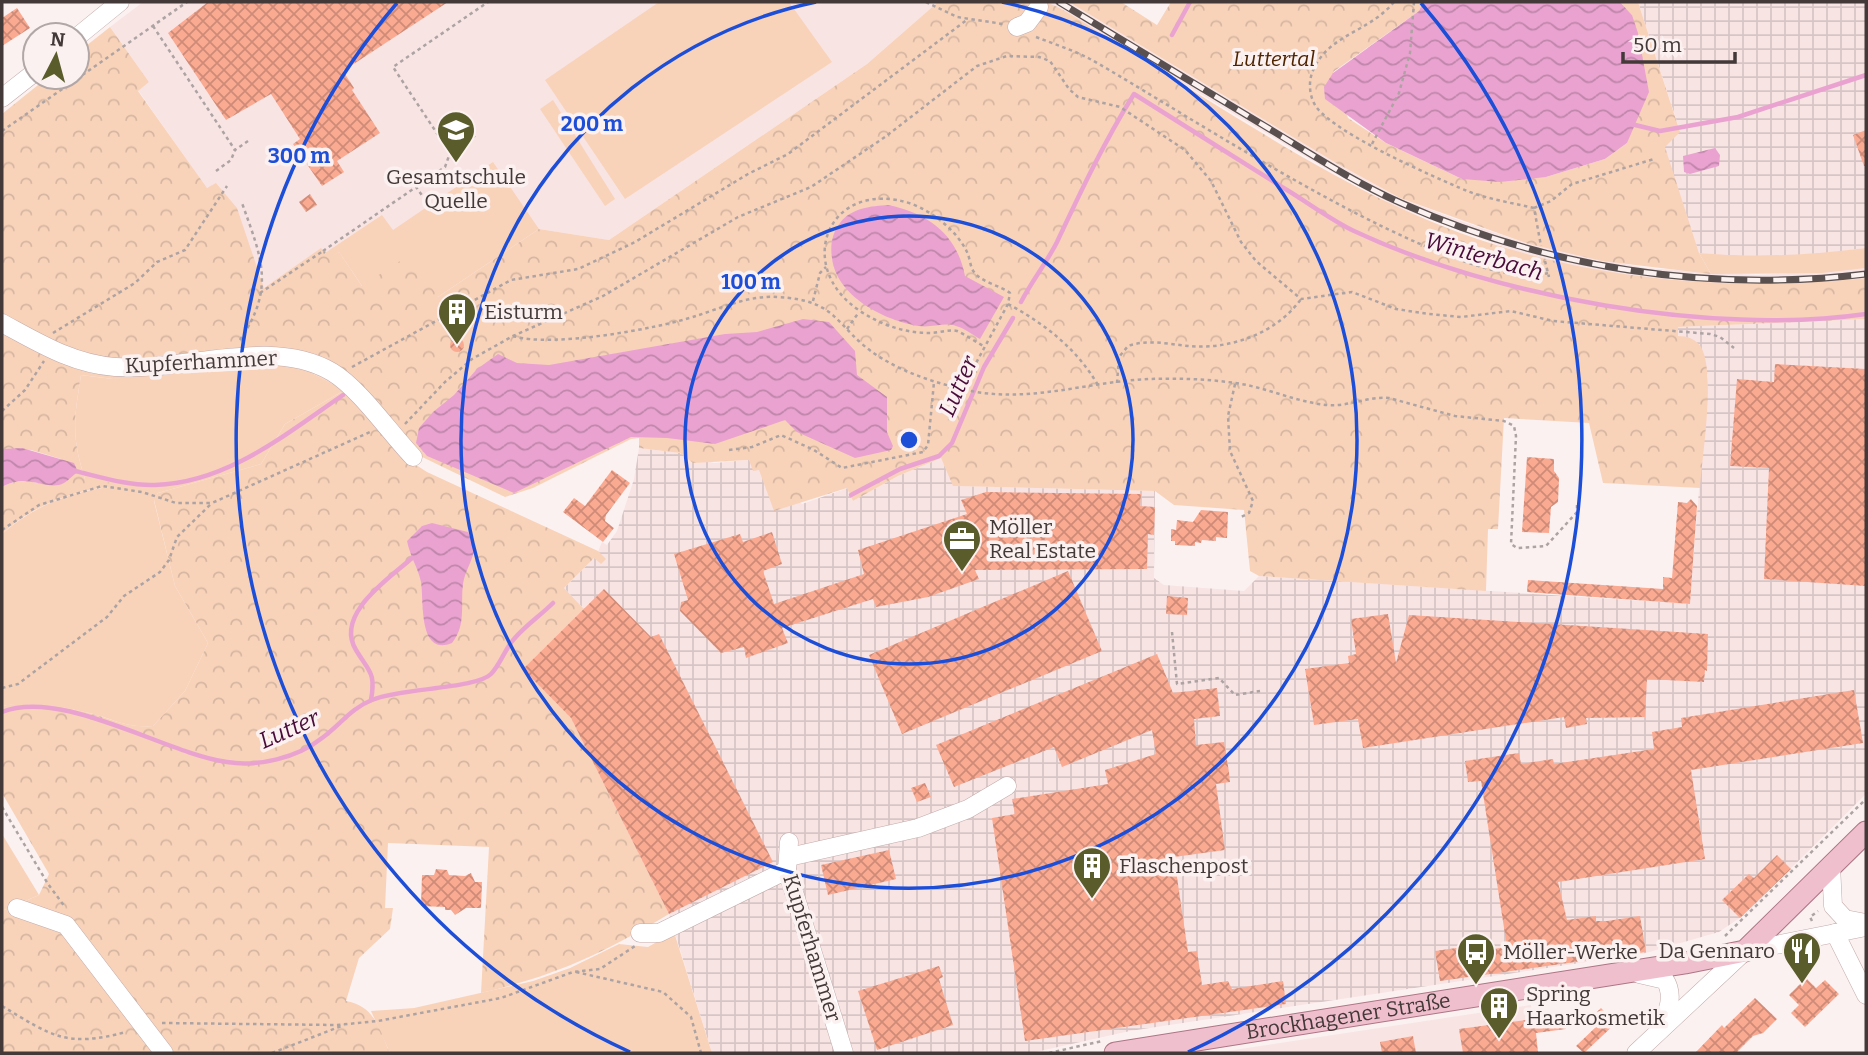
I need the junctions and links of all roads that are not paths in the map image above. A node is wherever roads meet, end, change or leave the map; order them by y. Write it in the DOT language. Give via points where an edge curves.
graph roads {
  1 [pos="120,2"];
  2 [pos="1039,8"];
  3 [pos="91,26"];
  4 [pos="1020,27"];
  5 [pos="21,83"];
  6 [pos="2,98"];
  7 [pos="2,323"];
  8 [pos="413,457"];
  9 [pos="1007,786"];
  10 [pos="1866,832"];
  11 [pos="788,856"];
  12 [pos="1831,865"];
  13 [pos="17,908"];
  14 [pos="1866,925"];
  15 [pos="640,933"];
  16 [pos="1835,933"];
  17 [pos="1745,951"];
  18 [pos="1620,973"];
  19 [pos="1866,995"];
  20 [pos="1649,1040"];
  21 [pos="164,1053"];
  22 [pos="844,1053"];
  23 [pos="1115,1053"];
  24 [pos="1636,1053"];
  1 -- 3 [label="street"];
  2 -- 4 [label="street"];
  5 -- 6 [label="street"];
  7 -- 8 [label="street, Kupferhammer" via="67,357 118,367 265,356 317,365 338,376"];
  9 -- 11 [label="street" via="968,809 918,828"];
  10 -- 12 [label="main road"];
  11 -- 15 [label="street" via="659,933"];
  11 -- 22 [label="street, Kupferhammer"];
  12 -- 14 [label="street" via="1833,906 1845,919"];
  12 -- 17 [label="main road"];
  13 -- 21 [label="street" via="65,925"];
  14 -- 16 [label="street"];
  16 -- 17 [label="street"];
  16 -- 19 [label="street"];
  17 -- 18 [label="main road, Brockhagener Straße"];
  17 -- 20 [label="street"];
  18 -- 20 [label="street" via="1655,976 1669,986 1670,1004"];
  18 -- 23 [label="main road, Brockhagener Straße"];
  20 -- 24 [label="street"];
}
